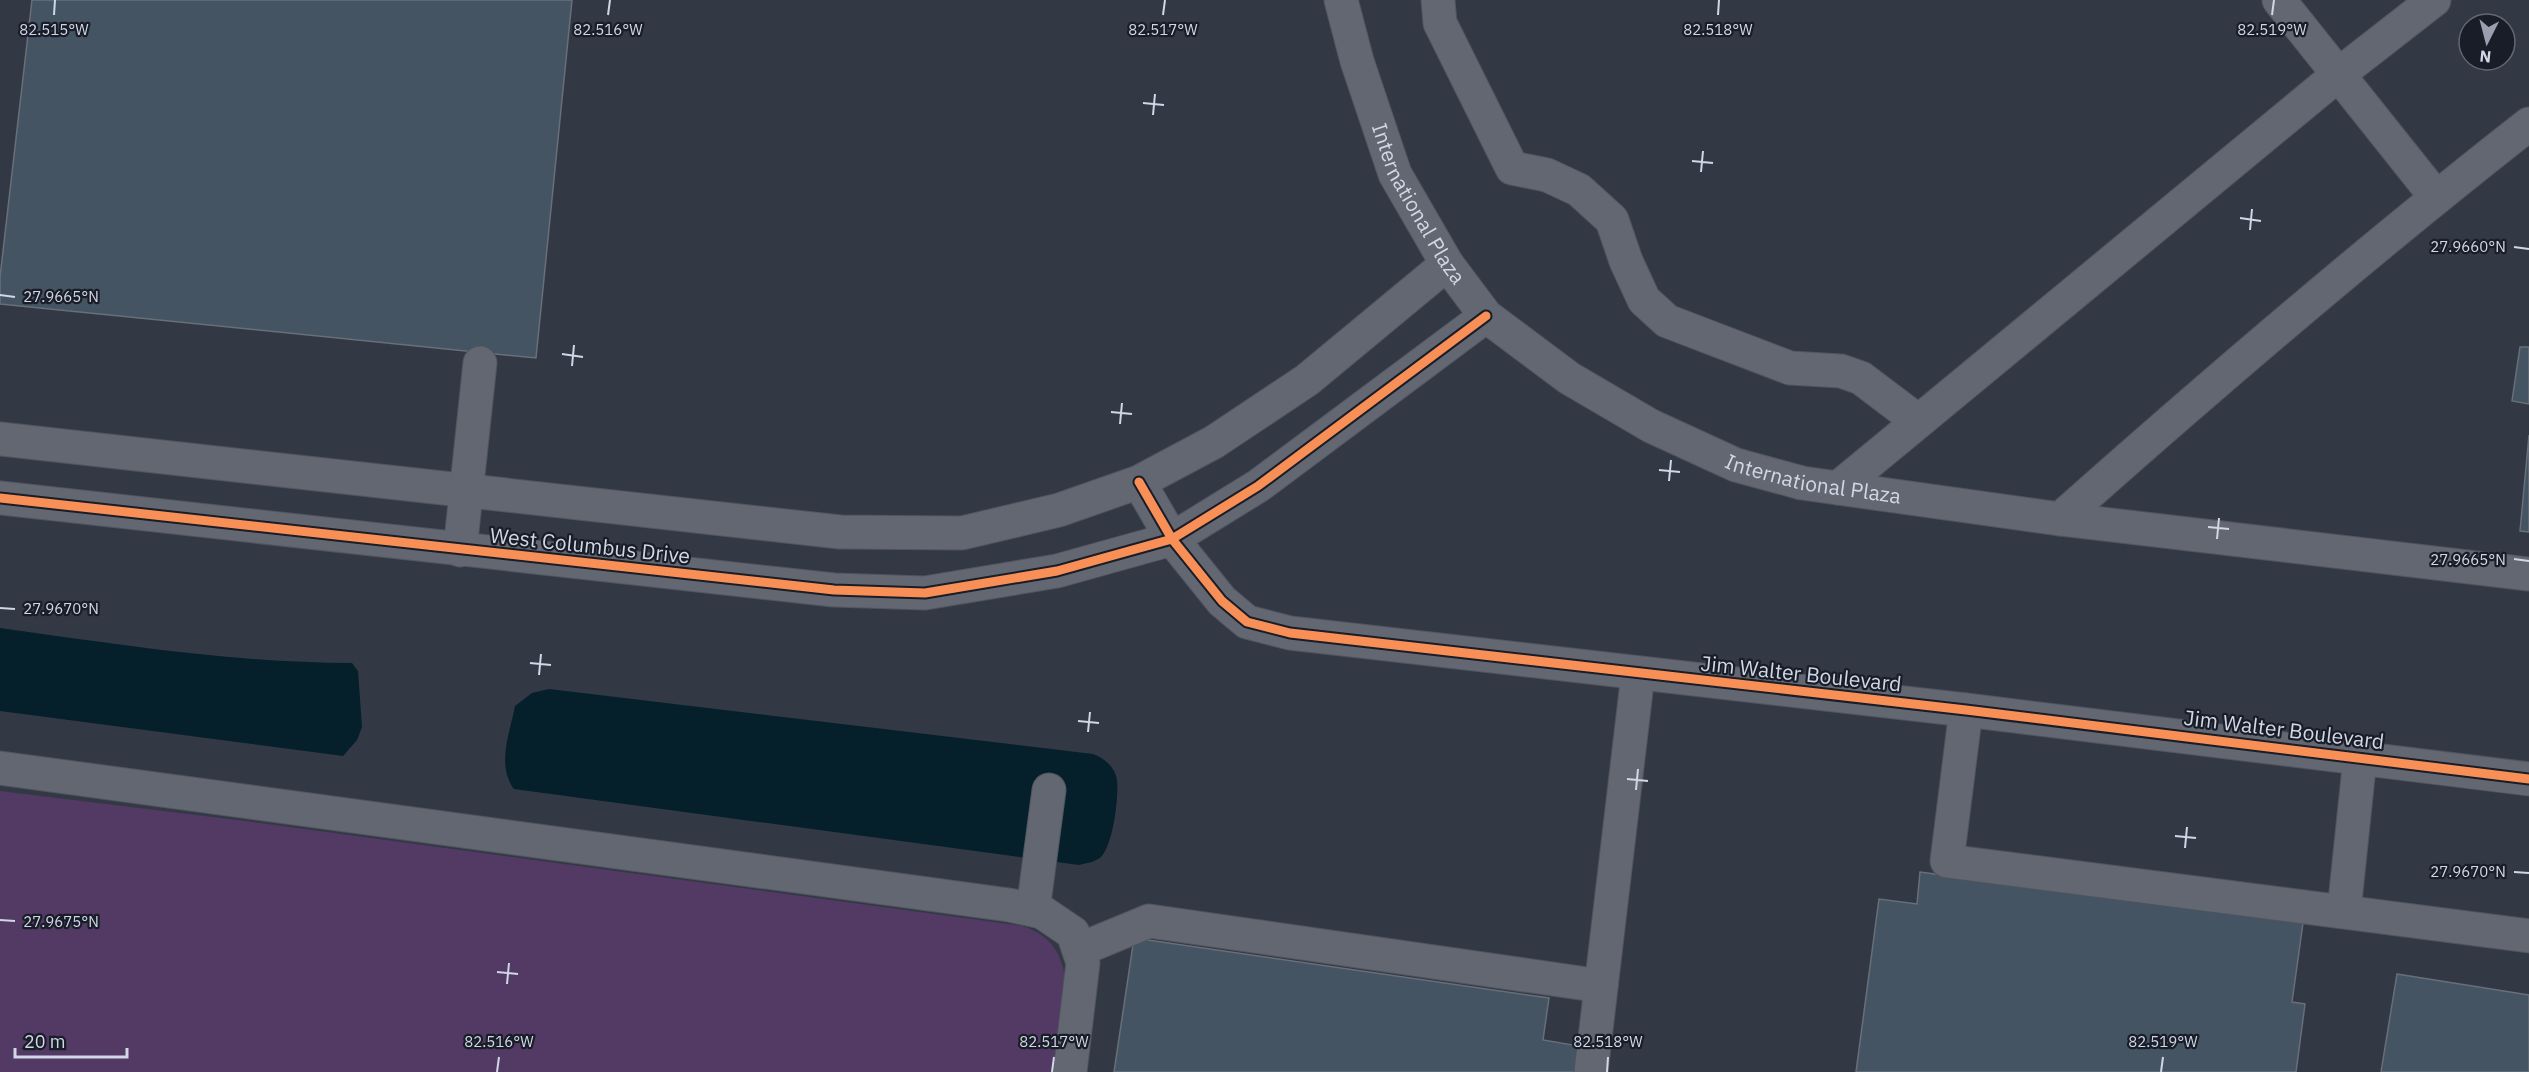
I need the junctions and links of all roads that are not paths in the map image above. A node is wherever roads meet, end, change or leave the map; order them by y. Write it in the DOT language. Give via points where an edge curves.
graph roads {
  1 [pos="1341,0"];
  2 [pos="1437,0"];
  3 [pos="2279,0"];
  4 [pos="2434,0"];
  5 [pos="2339,74"];
  6 [pos="2529,124"];
  7 [pos="2436,196"];
  8 [pos="1447,264"];
  9 [pos="1486,316"];
  10 [pos="480,363"];
  11 [pos="1918,421"];
  12 [pos="0,439"];
  13 [pos="1139,482"];
  14 [pos="1838,488"];
  15 [pos="466,491"];
  16 [pos="0,498"];
  17 [pos="2060,519"];
  18 [pos="1172,539"];
  19 [pos="460,550"];
  20 [pos="2529,574"];
  21 [pos="1638,674"];
  22 [pos="1966,711"];
  23 [pos="2360,758"];
  24 [pos="0,768"];
  25 [pos="2529,778"];
  26 [pos="1049,790"];
  27 [pos="1033,910"];
  28 [pos="2344,911"];
  29 [pos="2529,936"];
  30 [pos="1079,950"];
  31 [pos="1601,986"];
  32 [pos="1070,1072"];
  33 [pos="1591,1072"];
  1 -- 8 [label="street, International Plaza" via="1395,174"];
  2 -- 11 [label="street" via="1440,23 1512,168 1547,175 1579,190 1612,220 1644,300 1667,321 1790,369 1840,371 1861,378"];
  3 -- 5 [label="street"];
  4 -- 5 [label="street"];
  5 -- 7 [label="street"];
  5 -- 11 [label="street"];
  6 -- 7 [label="street"];
  7 -- 17 [label="street"];
  8 -- 9 [label="street, International Plaza"];
  8 -- 13 [label="street, West Columbus Drive" via="1307,380 1214,442"];
  9 -- 14 [label="street, International Plaza" via="1569,378 1651,426 1736,465 1802,483"];
  9 -- 18 [label="street, West Columbus Drive" via="1258,486"];
  10 -- 15 [label="street"];
  11 -- 14 [label="street"];
  12 -- 15 [label="street, West Columbus Drive"];
  13 -- 15 [label="street, West Columbus Drive" via="1059,510 962,533 840,532"];
  13 -- 18 [label="street, Jim Walter Boulevard"];
  14 -- 17 [label="street, International Plaza"];
  15 -- 19 [label="street"];
  16 -- 19 [label="street, West Columbus Drive"];
  17 -- 20 [label="street, International Plaza"];
  18 -- 19 [label="street, West Columbus Drive" via="1058,571 925,593 834,590"];
  18 -- 21 [label="street, Jim Walter Boulevard" via="1222,600 1247,622 1290,633"];
  21 -- 22 [label="street, Jim Walter Boulevard"];
  21 -- 31 [label="street"];
  22 -- 23 [label="street, Jim Walter Boulevard"];
  22 -- 28 [label="street" via="1947,861"];
  23 -- 25 [label="street, Jim Walter Boulevard"];
  23 -- 28 [label="street"];
  24 -- 27 [label="street"];
  26 -- 27 [label="street"];
  27 -- 30 [label="street" via="1073,933"];
  28 -- 29 [label="street"];
  30 -- 31 [label="street" via="1149,921"];
  30 -- 32 [label="street" via="1083,963"];
  31 -- 33 [label="street"];
}
